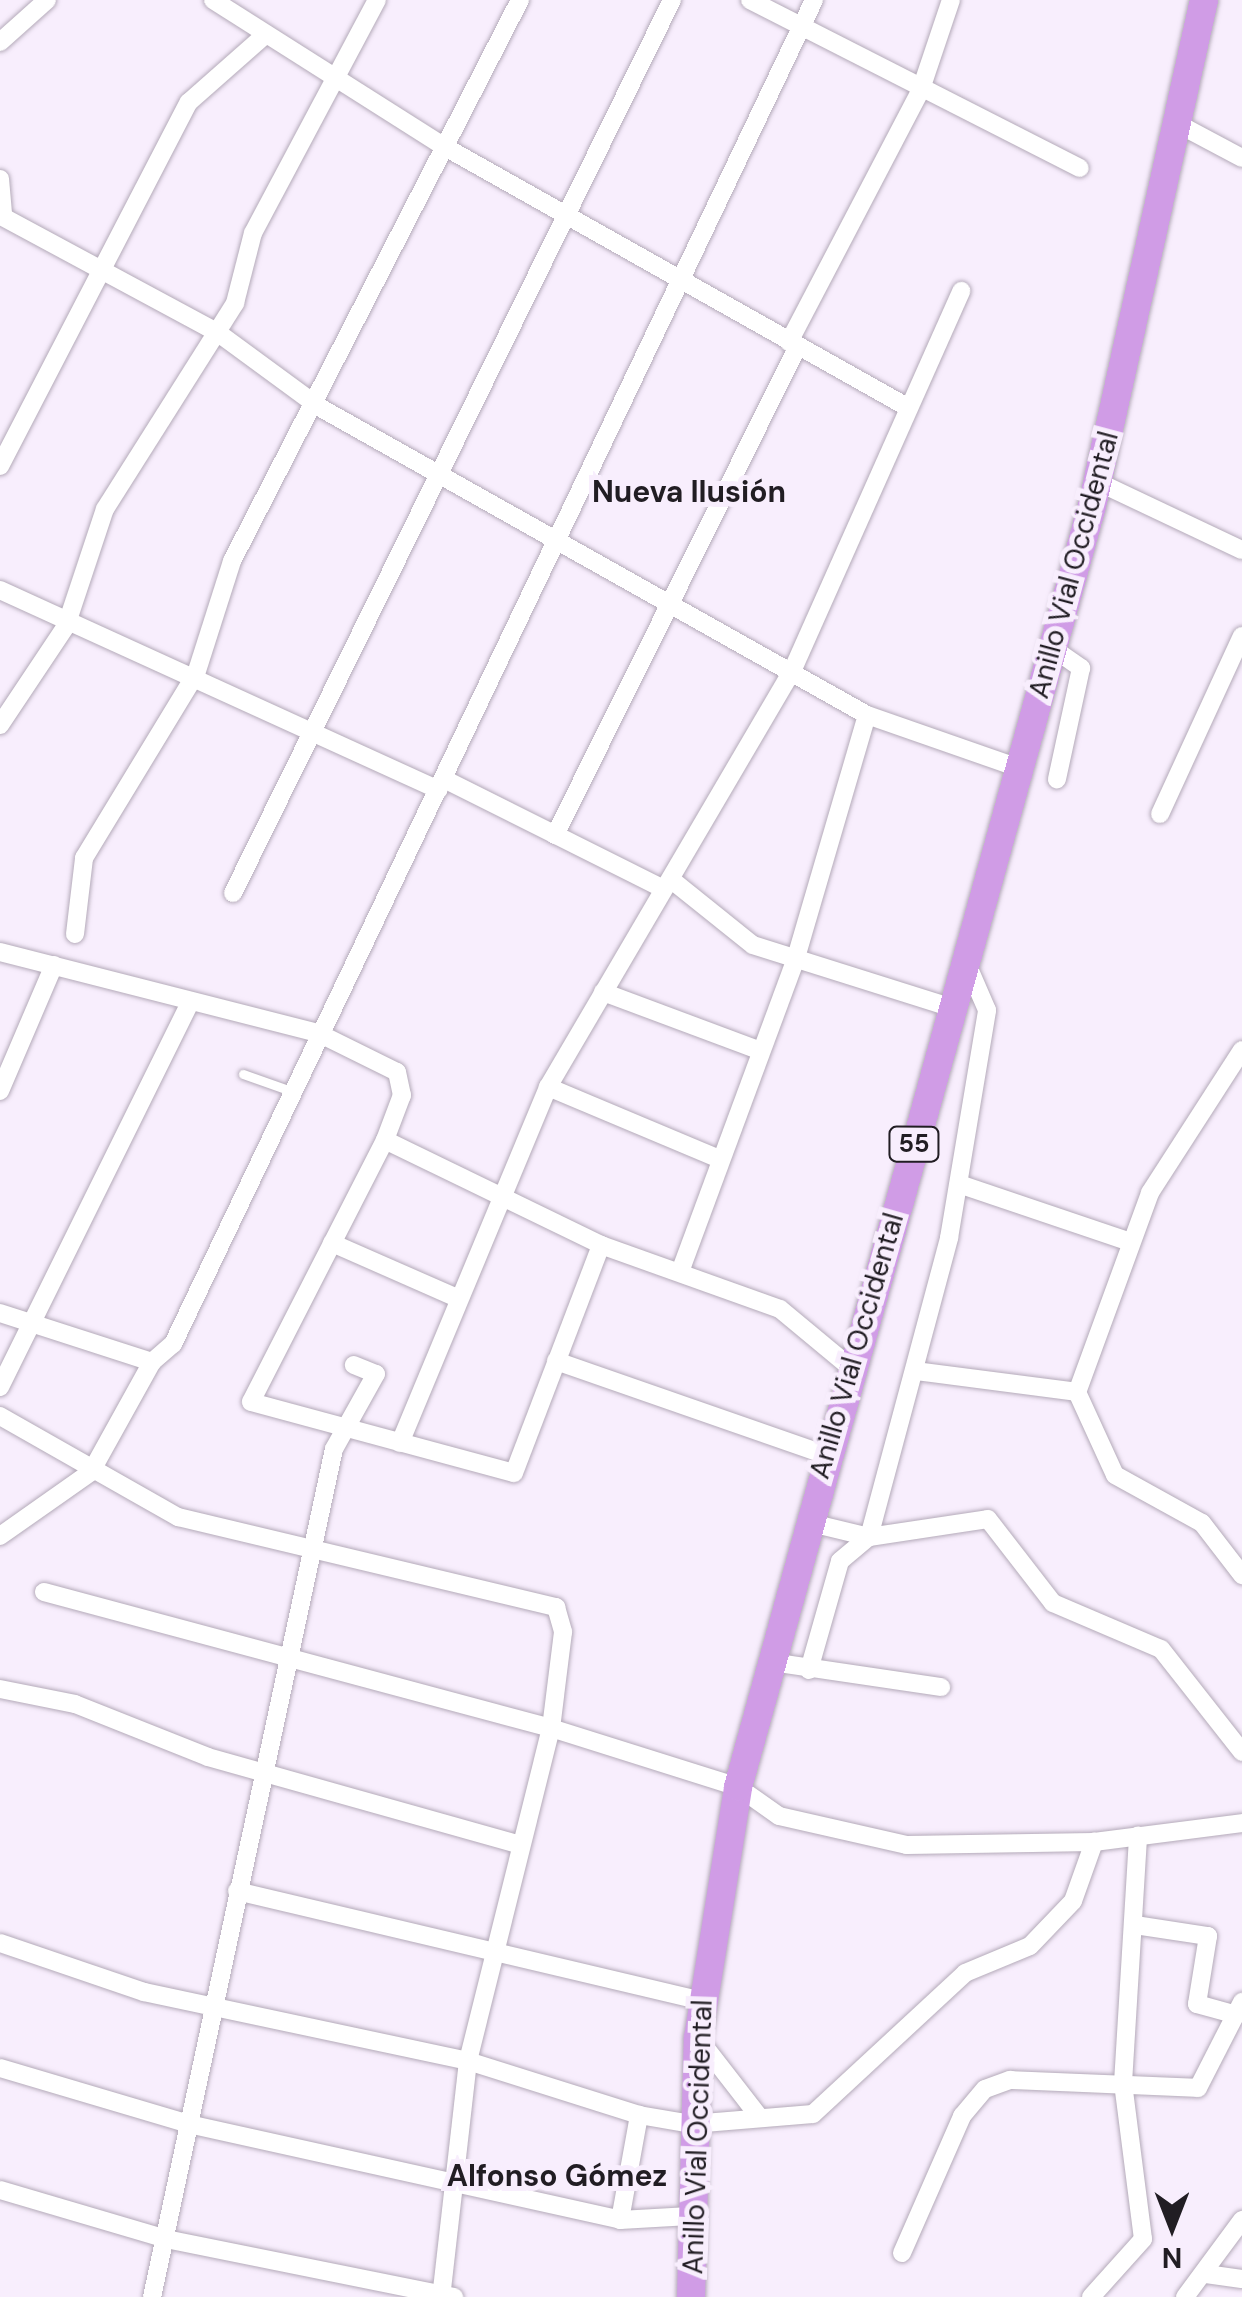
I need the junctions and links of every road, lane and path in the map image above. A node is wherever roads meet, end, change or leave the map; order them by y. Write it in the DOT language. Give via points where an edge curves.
graph roads {
  1 [pos="48,0"];
  2 [pos="213,0"];
  3 [pos="378,0"];
  4 [pos="520,0"];
  5 [pos="672,0"];
  6 [pos="750,0"];
  7 [pos="814,0"];
  8 [pos="951,0"];
  9 [pos="1204,0"];
  10 [pos="800,28"];
  11 [pos="265,35"];
  12 [pos="0,42"];
  13 [pos="332,79"];
  14 [pos="921,89"];
  15 [pos="1180,125"];
  16 [pos="444,147"];
  17 [pos="1242,158"];
  18 [pos="1080,168"];
  19 [pos="0,178"];
  20 [pos="562,216"];
  21 [pos="106,272"];
  22 [pos="678,275"];
  23 [pos="961,291"];
  24 [pos="218,332"];
  25 [pos="794,344"];
  26 [pos="319,406"];
  27 [pos="908,408"];
  28 [pos="0,466"];
  29 [pos="435,470"];
  30 [pos="1098,482"];
  31 [pos="556,536"];
  32 [pos="1242,550"];
  33 [pos="0,590"];
  34 [pos="673,601"];
  35 [pos="66,626"];
  36 [pos="1242,636"];
  37 [pos="1051,647"];
  38 [pos="793,669"];
  39 [pos="196,674"];
  40 [pos="866,714"];
  41 [pos="0,725"];
  42 [pos="316,726"];
  43 [pos="1019,768"];
  44 [pos="1058,778"];
  45 [pos="442,784"];
  46 [pos="1160,814"];
  47 [pos="555,835"];
  48 [pos="668,885"];
  49 [pos="233,893"];
  50 [pos="75,934"];
  51 [pos="0,952"];
  52 [pos="795,962"];
  53 [pos="967,964"];
  54 [pos="54,965"];
  55 [pos="603,992"];
  56 [pos="190,1002"];
  57 [pos="953,1008"];
  58 [pos="318,1034"];
  59 [pos="758,1050"];
  60 [pos="1242,1050"];
  61 [pos="243,1074"];
  62 [pos="548,1087"];
  63 [pos="0,1091"];
  64 [pos="294,1092"];
  65 [pos="385,1140"];
  66 [pos="719,1159"];
  67 [pos="960,1184"];
  68 [pos="505,1193"];
  69 [pos="1127,1240"];
  70 [pos="332,1243"];
  71 [pos="601,1245"];
  72 [pos="680,1272"];
  73 [pos="457,1298"];
  74 [pos="0,1314"];
  75 [pos="38,1326"];
  76 [pos="556,1361"];
  77 [pos="152,1362"];
  78 [pos="354,1365"];
  79 [pos="850,1368"];
  80 [pos="916,1372"];
  81 [pos="0,1387"];
  82 [pos="1077,1392"];
  83 [pos="0,1416"];
  84 [pos="346,1432"];
  85 [pos="400,1443"];
  86 [pos="826,1455"];
  87 [pos="91,1472"];
  88 [pos="807,1522"];
  89 [pos="0,1536"];
  90 [pos="869,1537"];
  91 [pos="311,1552"];
  92 [pos="1242,1576"];
  93 [pos="44,1592"];
  94 [pos="286,1660"];
  95 [pos="771,1662"];
  96 [pos="809,1670"];
  97 [pos="941,1687"];
  98 [pos="0,1690"];
  99 [pos="551,1728"];
  100 [pos="1242,1752"];
  101 [pos="260,1772"];
  102 [pos="738,1787"];
  103 [pos="1242,1824"];
  104 [pos="1138,1835"];
  105 [pos="1094,1842"];
  106 [pos="518,1844"];
  107 [pos="237,1891"];
  108 [pos="1135,1925"];
  109 [pos="0,1943"];
  110 [pos="496,1958"];
  111 [pos="702,2000"];
  112 [pos="213,2003"];
  113 [pos="1240,2008"];
  114 [pos="698,2038"];
  115 [pos="468,2061"];
  116 [pos="0,2068"];
  117 [pos="1123,2083"];
  118 [pos="639,2115"];
  119 [pos="760,2118"];
  120 [pos="192,2124"];
  121 [pos="692,2124"];
  122 [pos="456,2179"];
  123 [pos="0,2190"];
  124 [pos="690,2216"];
  125 [pos="620,2220"];
  126 [pos="1242,2220"];
  127 [pos="166,2239"];
  128 [pos="902,2253"];
  129 [pos="1206,2274"];
  130 [pos="1242,2279"];
  131 [pos="445,2296"];
  132 [pos="152,2297"];
  133 [pos="692,2297"];
  134 [pos="1091,2297"];
  135 [pos="1185,2297"];
  1 -- 12 [label="street"];
  2 -- 11 [label="street"];
  3 -- 13 [label="street"];
  4 -- 16 [label="street"];
  5 -- 20 [label="street"];
  6 -- 10 [label="street"];
  7 -- 10 [label="street"];
  8 -- 14 [label="street"];
  9 -- 15 [label="highway, Anillo Vial Occidental / 55"];
  10 -- 14 [label="street"];
  10 -- 22 [label="street"];
  11 -- 13 [label="street"];
  11 -- 21 [label="street" via="189,102"];
  13 -- 16 [label="street"];
  13 -- 24 [label="street" via="252,233"];
  14 -- 18 [label="street"];
  14 -- 25 [label="street"];
  15 -- 17 [label="street"];
  15 -- 30 [label="highway, Anillo Vial Occidental / 55"];
  16 -- 20 [label="street"];
  16 -- 26 [label="street"];
  19 -- 21 [label="street" via="3,216"];
  20 -- 22 [label="street"];
  20 -- 29 [label="street"];
  21 -- 24 [label="street"];
  21 -- 28 [label="street" via="40,375"];
  22 -- 25 [label="street"];
  22 -- 31 [label="street"];
  23 -- 27 [label="street"];
  24 -- 26 [label="street"];
  24 -- 35 [label="street" via="106,509"];
  25 -- 27 [label="street"];
  25 -- 34 [label="street"];
  26 -- 29 [label="street"];
  26 -- 39 [label="street" via="232,561"];
  27 -- 38 [label="street"];
  29 -- 31 [label="street"];
  29 -- 42 [label="street"];
  30 -- 32 [label="street"];
  30 -- 37 [label="highway, Anillo Vial Occidental / 55"];
  31 -- 34 [label="street"];
  31 -- 45 [label="street"];
  33 -- 35 [label="street"];
  34 -- 38 [label="street"];
  34 -- 47 [label="street"];
  35 -- 39 [label="street"];
  35 -- 41 [label="street"];
  36 -- 46 [label="street"];
  37 -- 43 [label="highway, Anillo Vial Occidental / 55"];
  37 -- 44 [label="street" via="1082,668"];
  38 -- 40 [label="street"];
  38 -- 48 [label="street"];
  39 -- 42 [label="street"];
  39 -- 50 [label="street" via="84,858"];
  40 -- 43 [label="street"];
  40 -- 52 [label="street"];
  42 -- 45 [label="street"];
  42 -- 49 [label="street"];
  43 -- 53 [label="highway, Anillo Vial Occidental / 55"];
  45 -- 47 [label="street"];
  45 -- 58 [label="street"];
  47 -- 48 [label="street"];
  48 -- 52 [label="street" via="752,945"];
  48 -- 55 [label="street"];
  51 -- 54 [label="street"];
  52 -- 57 [label="street"];
  52 -- 59 [label="street"];
  53 -- 57 [label="highway, Anillo Vial Occidental / 55"];
  53 -- 67 [label="street" via="987,1010"];
  54 -- 56 [label="street"];
  54 -- 63 [label="street"];
  55 -- 59 [label="street"];
  55 -- 62 [label="street"];
  56 -- 58 [label="street"];
  56 -- 75 [label="street"];
  57 -- 79 [label="highway, Anillo Vial Occidental / 55"];
  58 -- 64 [label="street"];
  58 -- 65 [label="street" via="397,1072 402,1095"];
  59 -- 66 [label="street"];
  60 -- 69 [label="street"];
  61 -- 64 [label="lane"];
  62 -- 66 [label="street"];
  62 -- 68 [label="street"];
  64 -- 77 [label="street" via="174,1344"];
  65 -- 68 [label="street"];
  65 -- 70 [label="street"];
  66 -- 72 [label="street" via="708,1212"];
  67 -- 69 [label="street"];
  67 -- 80 [label="street"];
  68 -- 71 [label="street"];
  68 -- 73 [label="street"];
  69 -- 82 [label="street"];
  70 -- 73 [label="street"];
  70 -- 84 [label="street" via="250,1402"];
  71 -- 72 [label="street"];
  71 -- 76 [label="street"];
  72 -- 79 [label="street" via="780,1310"];
  73 -- 85 [label="street"];
  74 -- 75 [label="street"];
  75 -- 77 [label="street"];
  75 -- 81 [label="street"];
  76 -- 85 [label="street" via="514,1473"];
  76 -- 86 [label="street"];
  77 -- 87 [label="street"];
  78 -- 84 [label="street" via="376,1374"];
  79 -- 86 [label="highway, Anillo Vial Occidental / 55"];
  80 -- 82 [label="street"];
  80 -- 90 [label="street"];
  82 -- 92 [label="street" via="1115,1475 1202,1523"];
  83 -- 87 [label="street"];
  84 -- 85 [label="street"];
  84 -- 91 [label="street"];
  86 -- 88 [label="highway, Anillo Vial Occidental / 55"];
  87 -- 89 [label="street"];
  87 -- 91 [label="street" via="178,1517"];
  88 -- 90 [label="street"];
  88 -- 95 [label="highway, Anillo Vial Occidental / 55"];
  90 -- 96 [label="street" via="840,1561"];
  90 -- 100 [label="street" via="988,1519 1054,1602 1161,1649"];
  91 -- 94 [label="street"];
  91 -- 99 [label="street" via="556,1607 563,1632"];
  93 -- 94 [label="street"];
  94 -- 99 [label="street"];
  94 -- 101 [label="street"];
  95 -- 96 [label="street"];
  95 -- 102 [label="highway, Anillo Vial Occidental / 55"];
  96 -- 97 [label="street"];
  98 -- 101 [label="street" via="75,1704"];
  99 -- 102 [label="street"];
  99 -- 106 [label="street"];
  101 -- 106 [label="street"];
  101 -- 107 [label="street"];
  102 -- 105 [label="street" via="779,1816 906,1845"];
  102 -- 111 [label="highway, Anillo Vial Occidental / 55"];
  103 -- 104 [label="street"];
  104 -- 105 [label="street"];
  104 -- 108 [label="street"];
  105 -- 119 [label="street" via="1073,1900 1030,1946 965,1972 813,2114"];
  106 -- 110 [label="street"];
  107 -- 110 [label="street"];
  107 -- 112 [label="street"];
  108 -- 113 [label="street" via="1208,1936 1197,2004"];
  108 -- 117 [label="street"];
  109 -- 112 [label="street" via="144,1992"];
  110 -- 111 [label="street"];
  110 -- 115 [label="street"];
  111 -- 114 [label="highway, Anillo Vial Occidental / 55"];
  112 -- 115 [label="street"];
  112 -- 120 [label="street"];
  113 -- 117 [label="street" via="1198,2088"];
  114 -- 119 [label="street"];
  114 -- 121 [label="highway, Anillo Vial Occidental / 55"];
  115 -- 118 [label="street"];
  115 -- 122 [label="street"];
  116 -- 120 [label="street"];
  117 -- 128 [label="street" via="1010,2080 986,2089 962,2116"];
  117 -- 134 [label="street" via="1142,2239"];
  118 -- 121 [label="street"];
  118 -- 125 [label="street"];
  119 -- 121 [label="street"];
  120 -- 122 [label="street"];
  120 -- 127 [label="street"];
  121 -- 124 [label="highway, Anillo Vial Occidental / 55"];
  122 -- 125 [label="street"];
  122 -- 131 [label="street"];
  123 -- 127 [label="street"];
  124 -- 125 [label="street"];
  124 -- 133 [label="highway, Anillo Vial Occidental / 55"];
  126 -- 129 [label="street"];
  127 -- 131 [label="street"];
  127 -- 132 [label="street"];
  129 -- 130 [label="street"];
  129 -- 135 [label="street"];
}
